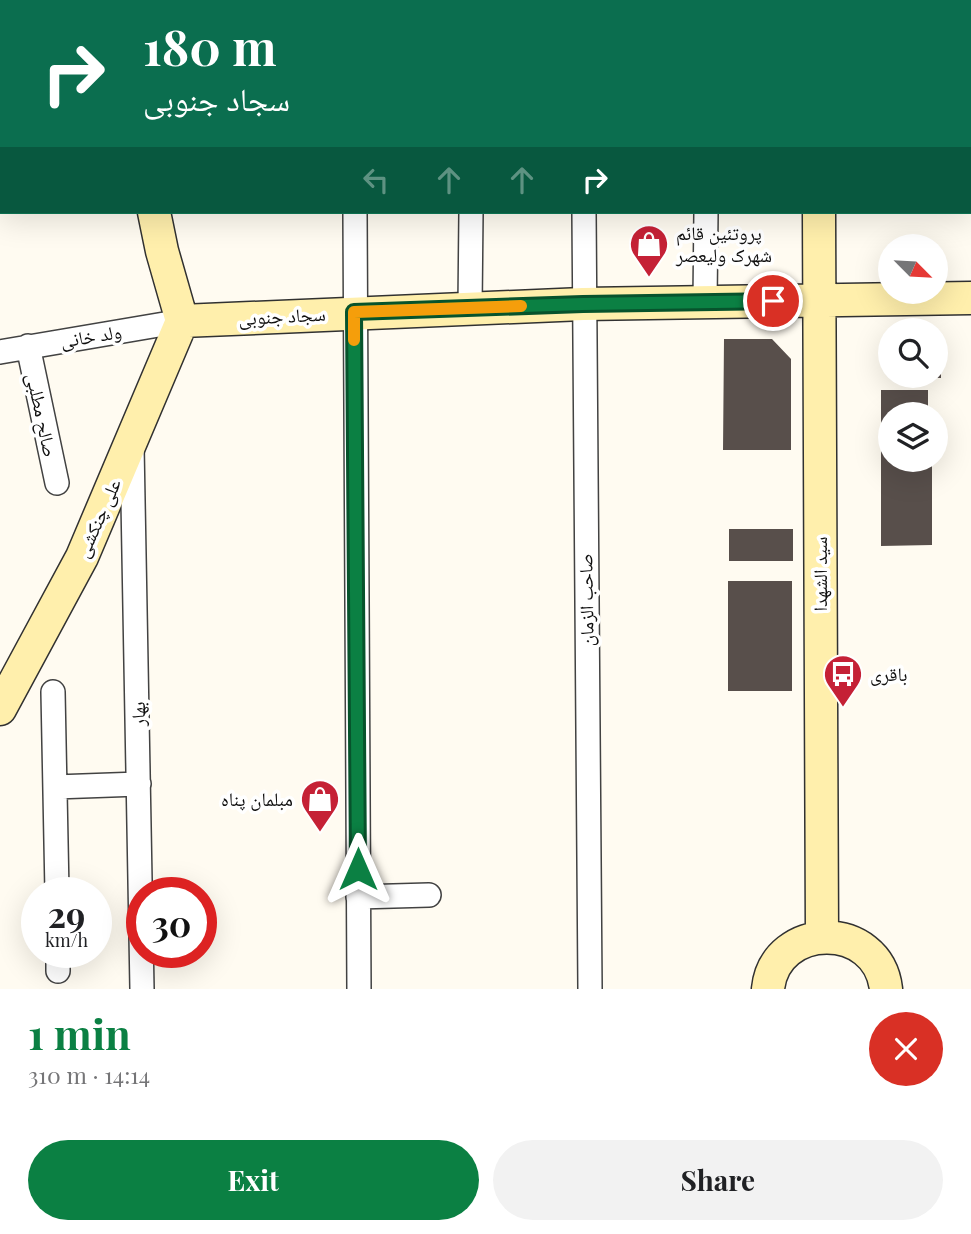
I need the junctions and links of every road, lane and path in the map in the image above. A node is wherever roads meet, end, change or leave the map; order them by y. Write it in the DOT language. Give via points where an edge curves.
graph roads {
  1 [pos="153,214"];
  2 [pos="355,214"];
  3 [pos="471,214"];
  4 [pos="584,214"];
  5 [pos="706,214"];
  6 [pos="819,214"];
  7 [pos="971,298"];
  8 [pos="818,300"];
  9 [pos="705,302"];
  10 [pos="583,304"];
  11 [pos="470,308"];
  12 [pos="354,312"];
  13 [pos="182,321"];
  14 [pos="28,346"];
  15 [pos="0,352"];
  16 [pos="132,440"];
  17 [pos="57,483"];
  18 [pos="53,692"];
  19 [pos="0,709"];
  20 [pos="139,784"];
  21 [pos="55,787"];
  22 [pos="57,877"];
  23 [pos="429,895"];
  24 [pos="358,897"];
  25 [pos="822,936"];
  26 [pos="142,989"];
  27 [pos="359,989"];
  28 [pos="590,989"];
  29 [pos="768,989"];
  30 [pos="887,989"];
  1 -- 13 [label="street"];
  2 -- 12 [label="street"];
  3 -- 11 [label="street"];
  4 -- 10 [label="street, صاحب الزمان"];
  5 -- 9 [label="street"];
  6 -- 8 [label="street, سید الشهدا"];
  7 -- 8 [label="street, سجاد جنوبی"];
  8 -- 9 [label="street, سجاد جنوبی"];
  8 -- 25 [label="street, سید الشهدا"];
  9 -- 10 [label="street, سجاد جنوبی"];
  10 -- 11 [label="street, سجاد جنوبی"];
  10 -- 28 [label="street, صاحب الزمان"];
  11 -- 12 [label="street, سجاد جنوبی"];
  12 -- 13 [label="street, سجاد جنوبی"];
  12 -- 24 [label="street"];
  13 -- 14 [label="street, ولد خانی"];
  13 -- 16 [label="street, علی چنکشی"];
  14 -- 15 [label="street, ولد خانی"];
  14 -- 17 [label="street, صالح مطلبی"];
  16 -- 19 [label="street, علی چنکشی" via="82,557"];
  16 -- 20 [label="street, بهار"];
  18 -- 21 [label="street"];
  20 -- 21 [label="street"];
  20 -- 26 [label="street, بهار"];
  21 -- 22 [label="street"];
  23 -- 24 [label="street"];
  24 -- 27 [label="street"];
  25 -- 29 [label="street" via="788,951 776,965"];
  25 -- 30 [label="street" via="861,946 876,961"];
}
